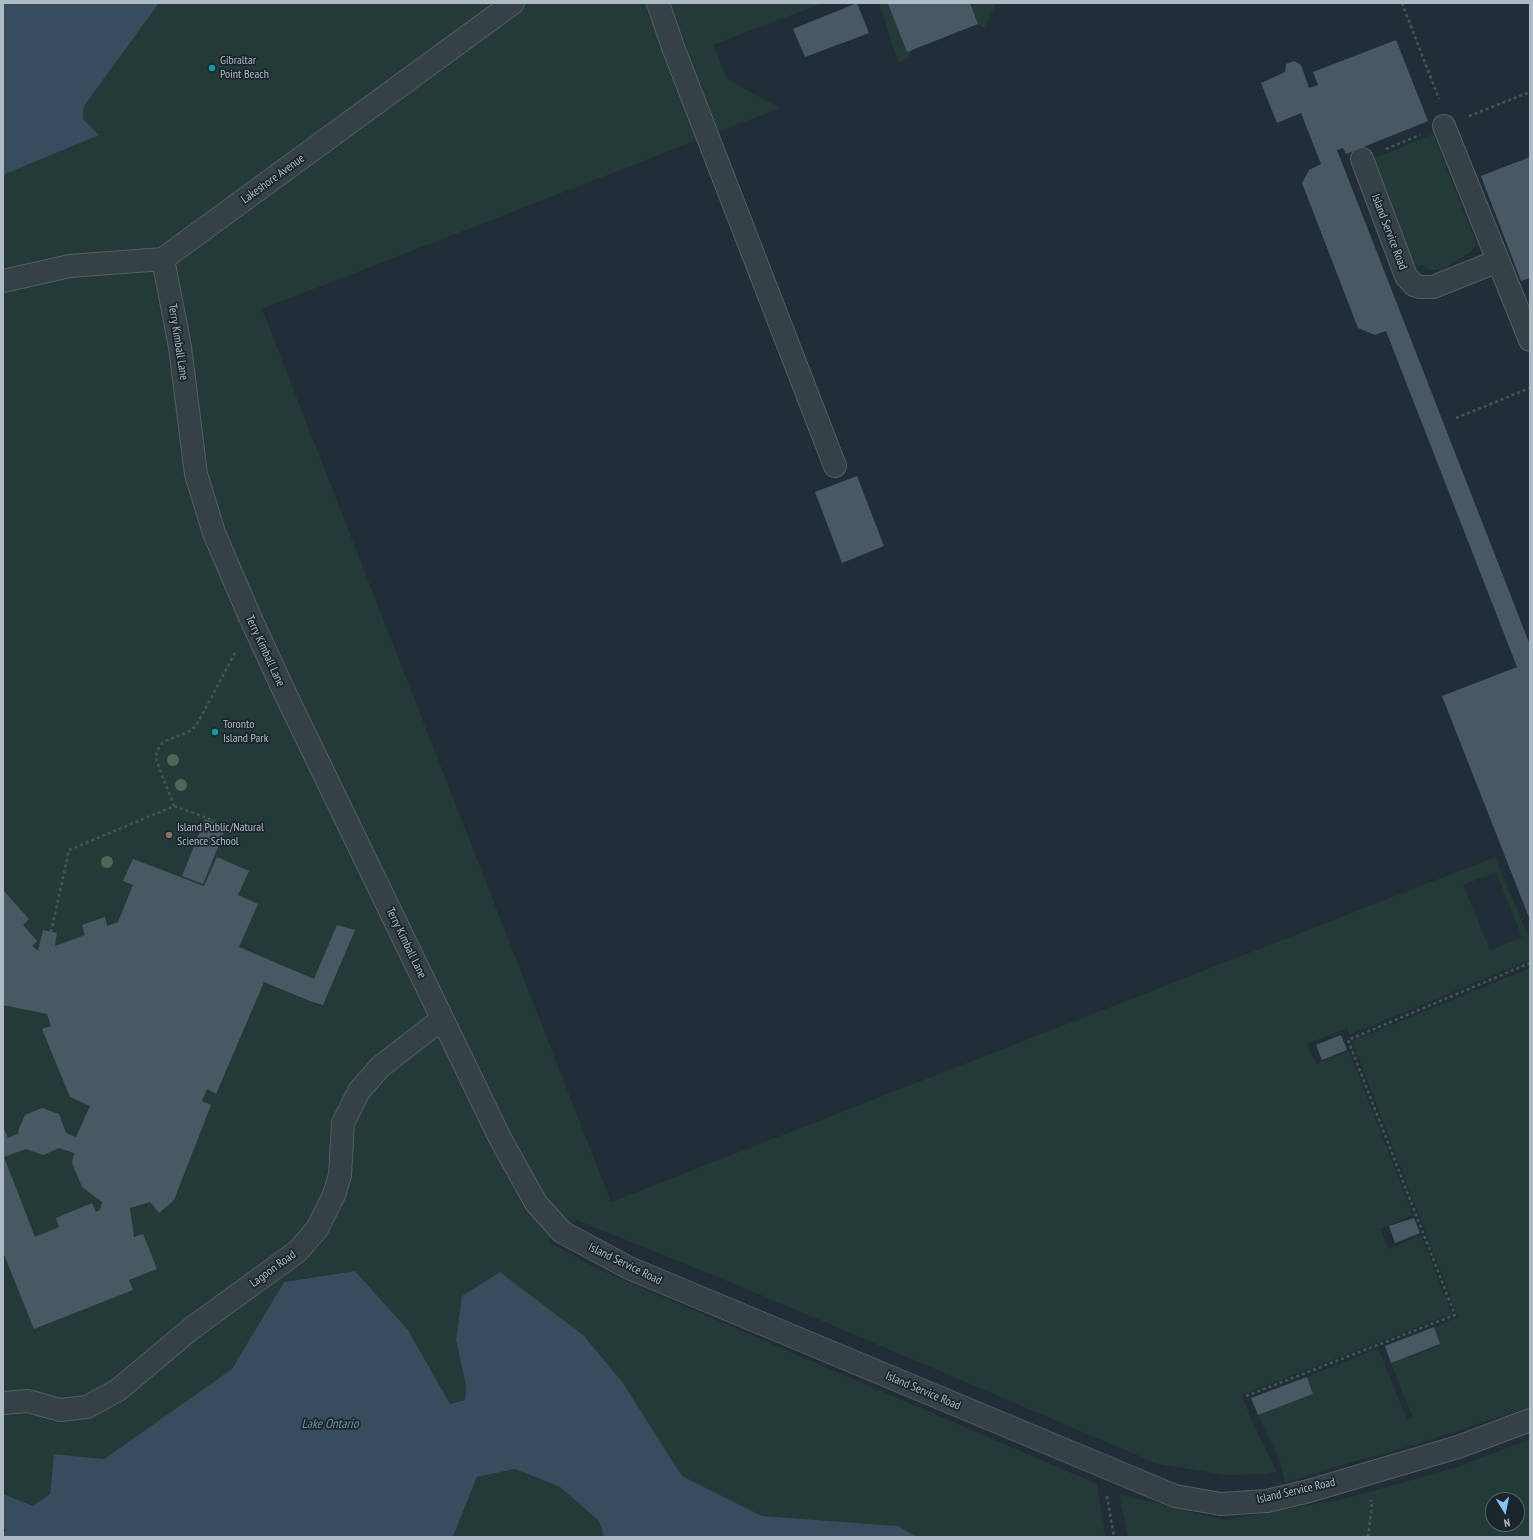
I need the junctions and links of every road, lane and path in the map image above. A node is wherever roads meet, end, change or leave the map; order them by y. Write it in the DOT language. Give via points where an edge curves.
graph roads {
  1 [pos="513,3"];
  2 [pos="658,3"];
  3 [pos="1402,3"];
  4 [pos="1440,102"];
  5 [pos="1444,126"];
  6 [pos="1362,159"];
  7 [pos="164,259"];
  8 [pos="1498,261"];
  9 [pos="3,281"];
  10 [pos="1530,340"];
  11 [pos="1530,388"];
  12 [pos="1456,418"];
  13 [pos="835,466"];
  14 [pos="250,617"];
  15 [pos="174,806"];
  16 [pos="215,822"];
  17 [pos="51,932"];
  18 [pos="1530,963"];
  19 [pos="442,1019"];
  20 [pos="1246,1396"];
  21 [pos="3,1403"];
  22 [pos="1530,1420"];
  23 [pos="1100,1465"];
  24 [pos="1366,1474"];
  25 [pos="1114,1537"];
  26 [pos="1368,1537"];
  1 -- 7 [label="lane, Lakeshore Avenue"];
  2 -- 13 [label="lane" via="672,48"];
  3 -- 4 [label="path"];
  5 -- 8 [label="lane"];
  6 -- 8 [label="lane, Island Service Road" via="1406,276 1414,285 1433,287"];
  7 -- 9 [label="lane" via="70,266"];
  7 -- 14 [label="lane, Terry Kimball Lane" via="180,347 196,474 214,533"];
  8 -- 10 [label="lane"];
  11 -- 12 [label="path"];
  14 -- 15 [label="path" via="234,658 196,726 163,742 157,751 156,760"];
  14 -- 19 [label="lane, Terry Kimball Lane"];
  15 -- 16 [label="path"];
  15 -- 17 [label="path" via="69,850"];
  18 -- 20 [label="path" via="1348,1040 1455,1315"];
  19 -- 21 [label="lane, Lagoon Road" via="380,1067 359,1091 343,1123 340,1175 334,1195 317,1229 298,1251 192,1328 118,1390 87,1407 60,1410 28,1401"];
  19 -- 23 [label="lane, Island Service Road" via="500,1138 536,1203 562,1232 629,1268"];
  22 -- 24 [label="lane, Island Service Road" via="1458,1447"];
  23 -- 24 [label="lane, Island Service Road" via="1175,1496 1221,1504 1267,1501"];
  23 -- 25 [label="path"];
  24 -- 26 [label="path" via="1372,1504"];
}
